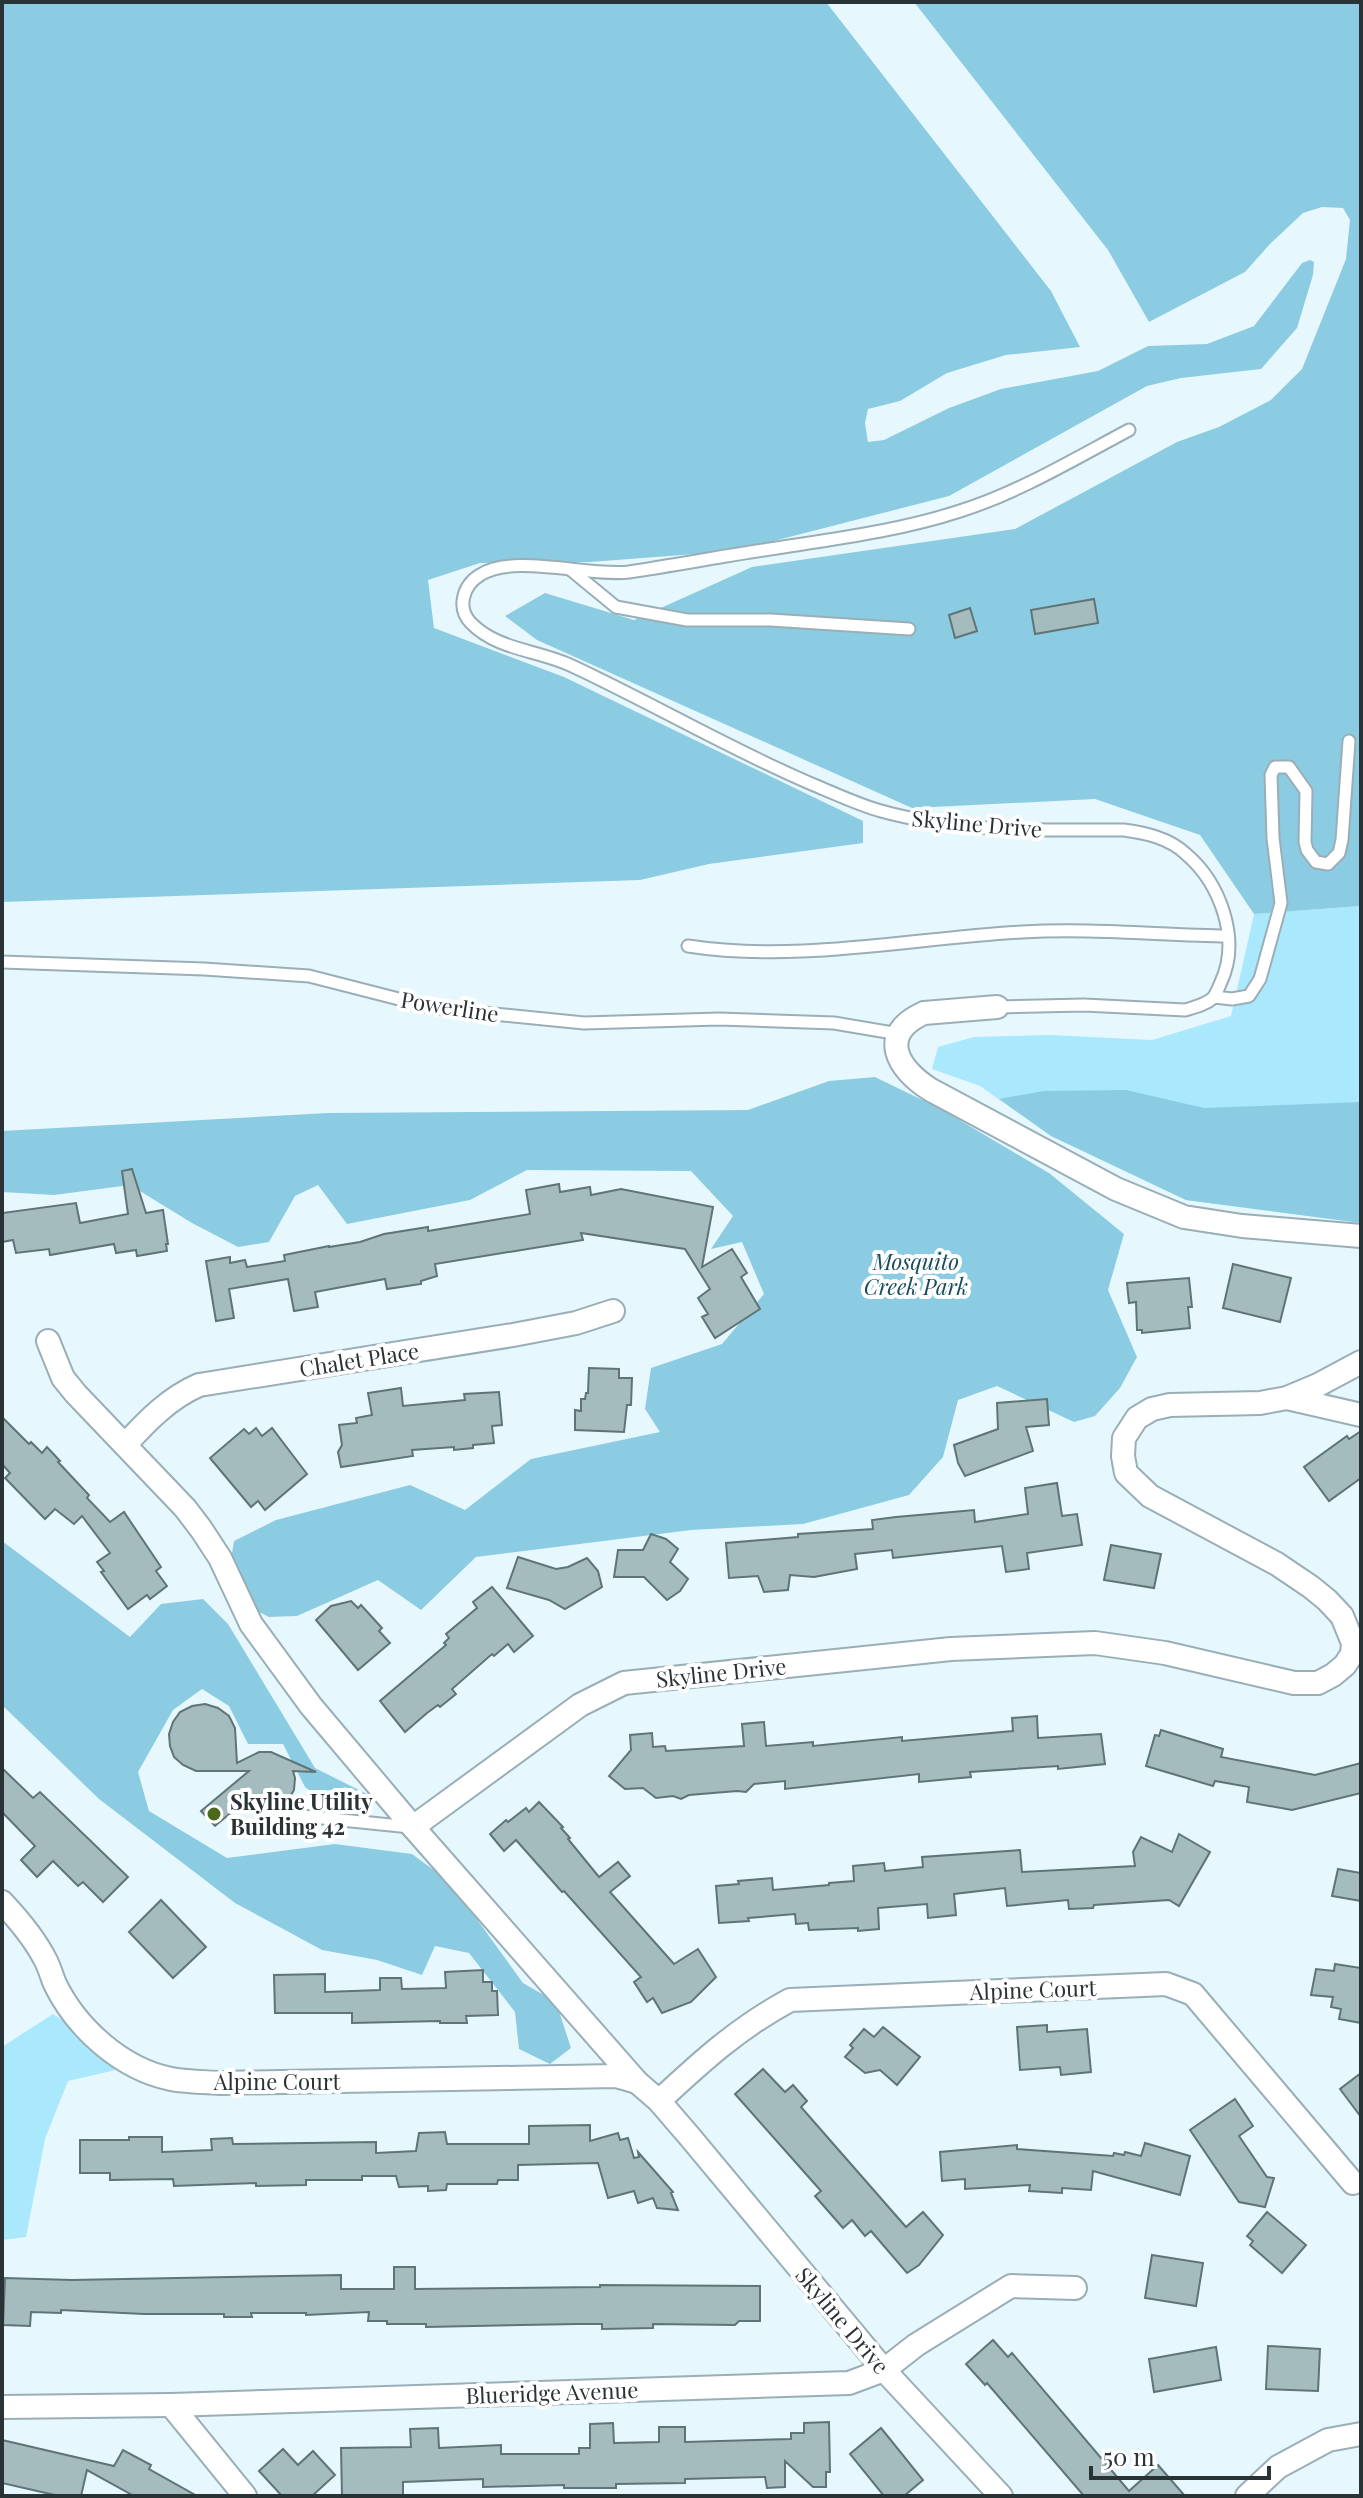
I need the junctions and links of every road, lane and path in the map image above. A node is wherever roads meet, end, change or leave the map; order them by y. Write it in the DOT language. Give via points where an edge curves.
graph roads {
  1 [pos="1129,430"];
  2 [pos="571,570"];
  3 [pos="909,629"];
  4 [pos="1349,741"];
  5 [pos="1228,936"];
  6 [pos="688,946"];
  7 [pos="2,962"];
  8 [pos="1214,997"];
  9 [pos="997,1007"];
  10 [pos="899,1034"];
  11 [pos="1361,1236"];
  12 [pos="613,1311"];
  13 [pos="48,1341"];
  14 [pos="1361,1362"];
  15 [pos="1287,1398"];
  16 [pos="1361,1415"];
  17 [pos="125,1445"];
  18 [pos="283,1814"];
  19 [pos="413,1827"];
  20 [pos="2,1902"];
  21 [pos="637,2082"];
  22 [pos="659,2101"];
  23 [pos="1353,2183"];
  24 [pos="1075,2288"];
  25 [pos="884,2370"];
  26 [pos="171,2405"];
  27 [pos="2,2407"];
  28 [pos="1361,2434"];
  29 [pos="245,2496"];
  30 [pos="1001,2496"];
  31 [pos="1247,2496"];
  1 -- 2 [label="lane, Skyline Drive" via="962,511 908,525 623,572"];
  2 -- 3 [label="lane" via="616,607 673,618"];
  2 -- 5 [label="lane, Skyline Drive" via="497,567 469,584 463,613 487,636 567,664 781,771 879,811 976,828 1124,830 1166,840 1186,853 1214,887"];
  4 -- 8 [label="lane" via="1342,840 1328,864 1316,862 1307,850 1306,791 1289,767 1275,767 1273,838 1281,903 1260,979 1249,996"];
  5 -- 6 [label="lane" via="1037,931 759,953"];
  5 -- 8 [label="lane, Skyline Drive" via="1228,960"];
  7 -- 10 [label="lane, Powerline" via="309,976 434,1008 584,1023 834,1023"];
  8 -- 9 [label="lane" via="1185,1010"];
  9 -- 10 [label="street" via="924,1013"];
  10 -- 11 [label="street" via="898,1058 916,1081 1116,1189 1184,1217"];
  12 -- 17 [label="street, Chalet Place" via="513,1335 199,1385 166,1404"];
  13 -- 17 [label="street" via="63,1378"];
  14 -- 15 [label="street, Skyline Drive"];
  15 -- 16 [label="street"];
  15 -- 19 [label="street, Skyline Drive" via="1152,1409 1130,1427 1123,1456 1126,1473 1150,1496 1277,1564 1342,1616 1352,1654 1318,1683 1294,1683 1095,1643 951,1649 648,1679 624,1683 580,1705"];
  17 -- 19 [label="street" via="201,1529 263,1643"];
  18 -- 19 [label="lane"];
  19 -- 21 [label="street, Skyline Drive"];
  20 -- 21 [label="street, Alpine Court" via="38,1947 61,1994 88,2032 154,2075 220,2083 616,2076"];
  21 -- 22 [label="street, Skyline Drive"];
  22 -- 23 [label="street, Alpine Court" via="754,2019 790,2000 1166,1984 1193,1994"];
  22 -- 25 [label="street, Skyline Drive"];
  24 -- 25 [label="street, Blueridge Avenue" via="1011,2286"];
  25 -- 26 [label="street, Blueridge Avenue" via="849,2383"];
  25 -- 30 [label="street, Skyline Drive"];
  26 -- 27 [label="street, Blueridge Avenue"];
  26 -- 29 [label="street"];
  28 -- 31 [label="street" via="1328,2440 1278,2467"];
}
